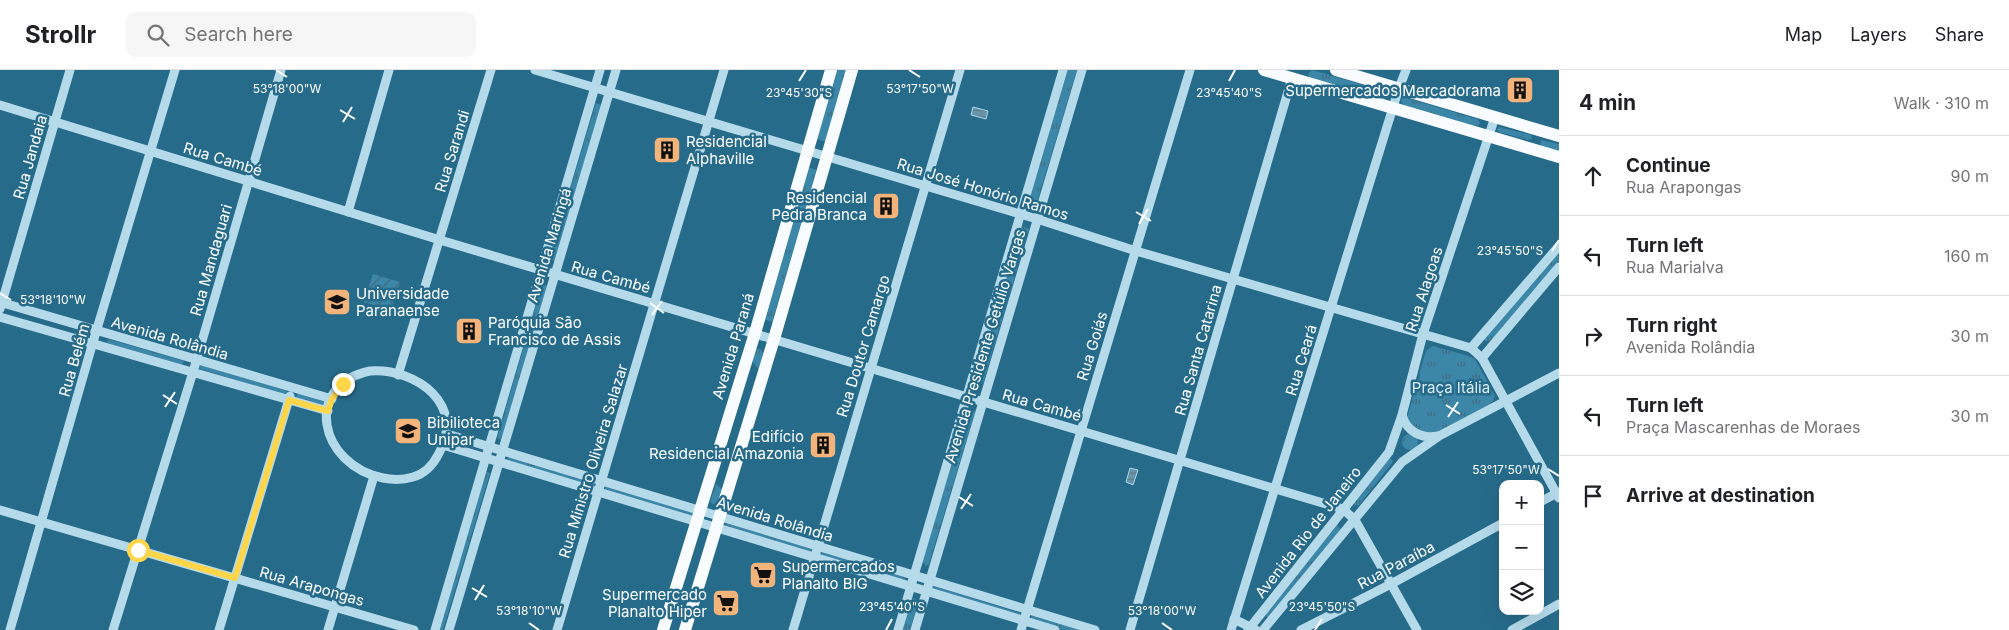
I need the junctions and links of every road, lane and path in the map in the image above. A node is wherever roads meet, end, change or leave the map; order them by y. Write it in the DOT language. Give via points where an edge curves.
graph roads {
  1 [pos="70,70"];
  2 [pos="175,70"];
  3 [pos="281,70"];
  4 [pos="389,70"];
  5 [pos="490,70"];
  6 [pos="535,70"];
  7 [pos="600,70"];
  8 [pos="616,70"];
  9 [pos="724,70"];
  10 [pos="831,70"];
  11 [pos="852,70"];
  12 [pos="960,70"];
  13 [pos="1063,70"];
  14 [pos="1082,70"];
  15 [pos="1190,70"];
  16 [pos="1264,70"];
  17 [pos="1336,70"];
  18 [pos="1406,70"];
  19 [pos="1294,73"];
  20 [pos="595,88"];
  21 [pos="1399,88"];
  22 [pos="609,92"];
  23 [pos="0,105"];
  24 [pos="1393,108"];
  25 [pos="1495,117"];
  26 [pos="55,122"];
  27 [pos="708,122"];
  28 [pos="1540,131"];
  29 [pos="1489,136"];
  30 [pos="1559,136"];
  31 [pos="1533,149"];
  32 [pos="151,151"];
  33 [pos="806,151"];
  34 [pos="826,157"];
  35 [pos="1559,157"];
  36 [pos="249,181"];
  37 [pos="925,186"];
  38 [pos="348,212"];
  39 [pos="1020,214"];
  40 [pos="1037,219"];
  41 [pos="440,240"];
  42 [pos="1559,246"];
  43 [pos="1136,251"];
  44 [pos="1559,267"];
  45 [pos="540,270"];
  46 [pos="554,274"];
  47 [pos="1234,279"];
  48 [pos="654,304"];
  49 [pos="1,305"];
  50 [pos="1332,307"];
  51 [pos="0,317"];
  52 [pos="97,331"];
  53 [pos="755,333"];
  54 [pos="1423,334"];
  55 [pos="774,339"];
  56 [pos="93,342"];
  57 [pos="1471,348"];
  58 [pos="1482,358"];
  59 [pos="196,360"];
  60 [pos="871,369"];
  61 [pos="193,372"];
  62 [pos="1559,373"];
  63 [pos="398,375"];
  64 [pos="292,388"];
  65 [pos="967,397"];
  66 [pos="332,399"];
  67 [pos="289,400"];
  68 [pos="1506,401"];
  69 [pos="982,402"];
  70 [pos="328,411"];
  71 [pos="1402,415"];
  72 [pos="1081,430"];
  73 [pos="447,434"];
  74 [pos="1439,436"];
  75 [pos="443,445"];
  76 [pos="488,447"];
  77 [pos="502,451"];
  78 [pos="1389,452"];
  79 [pos="485,458"];
  80 [pos="1181,459"];
  81 [pos="499,462"];
  82 [pos="1402,462"];
  83 [pos="374,476"];
  84 [pos="601,481"];
  85 [pos="1275,488"];
  86 [pos="598,491"];
  87 [pos="1558,494"];
  88 [pos="1544,500"];
  89 [pos="1344,509"];
  90 [pos="0,510"];
  91 [pos="698,516"];
  92 [pos="1355,520"];
  93 [pos="42,522"];
  94 [pos="719,522"];
  95 [pos="1499,524"];
  96 [pos="818,546"];
  97 [pos="138,550"];
  98 [pos="814,558"];
  99 [pos="914,575"];
  100 [pos="235,578"];
  101 [pos="930,580"];
  102 [pos="1391,584"];
  103 [pos="911,587"];
  104 [pos="926,592"];
  105 [pos="1559,604"];
  106 [pos="335,607"];
  107 [pos="1027,610"];
  108 [pos="1234,619"];
  109 [pos="1024,620"];
  110 [pos="1252,629"];
  111 [pos="10,630"];
  112 [pos="113,630"];
  113 [pos="219,630"];
  114 [pos="328,630"];
  115 [pos="414,630"];
  116 [pos="435,630"];
  117 [pos="449,630"];
  118 [pos="557,630"];
  119 [pos="663,630"];
  120 [pos="685,630"];
  121 [pos="793,630"];
  122 [pos="898,630"];
  123 [pos="915,630"];
  124 [pos="1021,630"];
  125 [pos="1055,630"];
  126 [pos="1096,630"];
  127 [pos="1130,630"];
  128 [pos="1231,630"];
  129 [pos="1263,630"];
  130 [pos="1302,630"];
  131 [pos="1417,630"];
  132 [pos="1512,630"];
  1 -- 26 [label="street, Rua Jandaia"];
  2 -- 32 [label="street, Rua Belém"];
  3 -- 36 [label="street, Rua Mandaguari"];
  4 -- 38 [label="street"];
  5 -- 41 [label="street, Rua Sarandi"];
  6 -- 20 [label="street, Rua José Honório Ramos"];
  7 -- 20 [label="street, Avenida Maringá"];
  8 -- 22 [label="street, Avenida Maringá"];
  9 -- 27 [label="street, Rua Ministro Oliveira Salazar"];
  10 -- 33 [label="main road, Avenida Paraná"];
  11 -- 34 [label="main road"];
  12 -- 37 [label="street, Rua Doutor Camargo"];
  13 -- 39 [label="street, Avenida Presidente Getúlio Vargas"];
  14 -- 40 [label="street, Avenida Presidente Getúlio Vargas"];
  15 -- 43 [label="street, Rua Goiás"];
  16 -- 19 [label="main road"];
  17 -- 21 [label="main road"];
  18 -- 21 [label="street"];
  19 -- 24 [label="main road"];
  19 -- 47 [label="street, Rua Santa Catarina"];
  20 -- 22 [label="street, Rua José Honório Ramos"];
  20 -- 45 [label="street, Avenida Maringá"];
  21 -- 24 [label="street, Rua Ceará"];
  21 -- 25 [label="main road"];
  22 -- 27 [label="street, Rua José Honório Ramos"];
  22 -- 46 [label="street, Avenida Maringá"];
  23 -- 26 [label="street, Rua Cambé"];
  24 -- 29 [label="main road"];
  24 -- 50 [label="street, Rua Ceará"];
  25 -- 28 [label="main road"];
  25 -- 29 [label="street, Rua Alagoas"];
  26 -- 32 [label="street, Rua Cambé"];
  26 -- 49 [label="street, Rua Jandaia"];
  27 -- 33 [label="street, Rua José Honório Ramos"];
  27 -- 48 [label="street, Rua Ministro Oliveira Salazar"];
  28 -- 30 [label="main road"];
  28 -- 31 [label="main road"];
  29 -- 31 [label="main road"];
  29 -- 54 [label="street, Rua Alagoas"];
  31 -- 35 [label="main road"];
  32 -- 36 [label="street, Rua Cambé"];
  32 -- 52 [label="street, Rua Belém"];
  33 -- 34 [label="street, Rua José Honório Ramos"];
  33 -- 53 [label="main road, Avenida Paraná"];
  34 -- 37 [label="street, Rua José Honório Ramos"];
  34 -- 55 [label="main road"];
  36 -- 38 [label="street, Rua Cambé"];
  36 -- 59 [label="street, Rua Mandaguari"];
  37 -- 39 [label="street, Rua José Honório Ramos"];
  37 -- 60 [label="street, Rua Doutor Camargo"];
  38 -- 41 [label="street, Rua Cambé"];
  39 -- 40 [label="street, Rua José Honório Ramos"];
  39 -- 65 [label="street, Avenida Presidente Getúlio Vargas"];
  40 -- 43 [label="street, Rua José Honório Ramos"];
  40 -- 69 [label="street, Avenida Presidente Getúlio Vargas"];
  41 -- 45 [label="street, Rua Cambé"];
  41 -- 63 [label="street, Rua Sarandi"];
  42 -- 57 [label="street"];
  43 -- 47 [label="street, Rua José Honório Ramos"];
  43 -- 72 [label="street, Rua Goiás"];
  44 -- 58 [label="street"];
  45 -- 46 [label="street, Rua Cambé"];
  45 -- 76 [label="street, Avenida Maringá"];
  46 -- 48 [label="street, Rua Cambé"];
  46 -- 77 [label="street, Avenida Maringá"];
  47 -- 50 [label="street, Rua José Honório Ramos"];
  47 -- 80 [label="street, Rua Santa Catarina"];
  48 -- 53 [label="street, Rua Cambé"];
  48 -- 84 [label="street, Rua Ministro Oliveira Salazar"];
  49 -- 52 [label="street, Avenida Rolândia"];
  50 -- 54 [label="street, Rua José Honório Ramos"];
  50 -- 85 [label="street, Rua Ceará"];
  51 -- 56 [label="street, Avenida Rolândia"];
  52 -- 56 [label="street, Rua Belém"];
  52 -- 59 [label="street, Avenida Rolândia"];
  53 -- 55 [label="street, Rua Cambé"];
  53 -- 91 [label="main road, Avenida Paraná"];
  54 -- 57 [label="street, Rua José Honório Ramos"];
  54 -- 71 [label="street, Rua Alagoas"];
  55 -- 60 [label="street, Rua Cambé"];
  55 -- 94 [label="main road"];
  56 -- 61 [label="street, Avenida Rolândia"];
  56 -- 93 [label="street, Rua Belém"];
  57 -- 58 [label="street"];
  58 -- 68 [label="street"];
  59 -- 61 [label="street, Rua Mandaguari"];
  59 -- 64 [label="street, Avenida Rolândia"];
  60 -- 65 [label="street, Rua Cambé"];
  60 -- 96 [label="street, Rua Doutor Camargo"];
  61 -- 67 [label="street, Avenida Rolândia"];
  61 -- 97 [label="street, Rua Mandaguari"];
  62 -- 68 [label="street, Avenida Rio de Janeiro"];
  63 -- 66 [label="street" via="377,370 362,373 343,384"];
  63 -- 73 [label="street" via="419,383 438,398 447,418"];
  64 -- 66 [label="street, Avenida Rolândia"];
  64 -- 67 [label="street"];
  65 -- 69 [label="street, Rua Cambé"];
  65 -- 99 [label="street, Avenida Presidente Getúlio Vargas"];
  66 -- 70 [label="street"];
  67 -- 70 [label="street, Avenida Rolândia"];
  67 -- 100 [label="street"];
  68 -- 74 [label="street, Avenida Rio de Janeiro"];
  68 -- 87 [label="street"];
  69 -- 72 [label="street, Rua Cambé"];
  69 -- 101 [label="street, Avenida Presidente Getúlio Vargas"];
  70 -- 83 [label="street" via="327,429 334,446 348,462"];
  71 -- 74 [label="street" via="1414,432 1424,437"];
  71 -- 78 [label="street, Rua Alagoas"];
  72 -- 80 [label="street, Rua Cambé"];
  72 -- 107 [label="street, Rua Goiás"];
  73 -- 75 [label="street"];
  73 -- 76 [label="street, Avenida Rolândia"];
  74 -- 82 [label="street, Avenida Rio de Janeiro"];
  75 -- 79 [label="street, Avenida Rolândia"];
  75 -- 83 [label="street" via="432,464 419,475 399,480"];
  76 -- 77 [label="street, Avenida Rolândia"];
  76 -- 79 [label="street, Avenida Maringá"];
  77 -- 81 [label="street, Avenida Maringá"];
  77 -- 84 [label="street, Avenida Rolândia"];
  78 -- 82 [label="street"];
  78 -- 89 [label="street, Avenida Rio de Janeiro"];
  79 -- 81 [label="street, Avenida Rolândia"];
  79 -- 116 [label="street, Avenida Maringá"];
  80 -- 85 [label="street, Rua Cambé"];
  80 -- 127 [label="street, Rua Santa Catarina"];
  81 -- 86 [label="street, Avenida Rolândia"];
  81 -- 117 [label="street, Avenida Maringá"];
  82 -- 92 [label="street, Avenida Rio de Janeiro"];
  83 -- 106 [label="street"];
  84 -- 86 [label="street, Rua Ministro Oliveira Salazar"];
  84 -- 91 [label="street, Avenida Rolândia"];
  85 -- 89 [label="street, Rua Cambé"];
  85 -- 108 [label="street, Rua Ceará"];
  86 -- 91 [label="street, Avenida Rolândia"];
  86 -- 118 [label="street, Rua Ministro Oliveira Salazar"];
  87 -- 88 [label="street"];
  89 -- 92 [label="street, Rua Cambé"];
  89 -- 110 [label="street, Avenida Rio de Janeiro"];
  90 -- 93 [label="street, Rua Arapongas"];
  91 -- 94 [label="street, Avenida Rolândia"];
  91 -- 119 [label="main road, Avenida Paraná"];
  92 -- 102 [label="street, Rua Cambé"];
  92 -- 129 [label="street, Avenida Rio de Janeiro"];
  93 -- 97 [label="street, Rua Arapongas"];
  93 -- 111 [label="street, Rua Belém"];
  94 -- 96 [label="street, Avenida Rolândia"];
  94 -- 98 [label="street, Avenida Rolândia"];
  94 -- 120 [label="main road"];
  95 -- 102 [label="street, Rua Paraíba"];
  96 -- 98 [label="street, Rua Doutor Camargo"];
  96 -- 99 [label="street, Avenida Rolândia"];
  97 -- 100 [label="street, Rua Arapongas"];
  97 -- 112 [label="street, Rua Mandaguari"];
  98 -- 103 [label="street, Avenida Rolândia"];
  98 -- 121 [label="street, Rua Doutor Camargo"];
  99 -- 101 [label="street, Avenida Rolândia"];
  99 -- 103 [label="street, Avenida Presidente Getúlio Vargas"];
  100 -- 106 [label="street, Rua Arapongas"];
  100 -- 113 [label="street"];
  101 -- 104 [label="street, Avenida Presidente Getúlio Vargas"];
  101 -- 107 [label="street, Avenida Rolândia"];
  102 -- 130 [label="street, Rua Paraíba"];
  102 -- 131 [label="street, Rua Cambé"];
  103 -- 104 [label="street, Avenida Rolândia"];
  103 -- 122 [label="street, Avenida Presidente Getúlio Vargas"];
  104 -- 109 [label="street, Avenida Rolândia"];
  104 -- 123 [label="street, Avenida Presidente Getúlio Vargas"];
  105 -- 132 [label="street"];
  106 -- 114 [label="street"];
  106 -- 115 [label="street, Rua Arapongas"];
  107 -- 109 [label="street, Rua Goiás"];
  107 -- 126 [label="street, Avenida Rolândia"];
  108 -- 110 [label="street"];
  108 -- 128 [label="street, Rua Ceará"];
  109 -- 124 [label="street, Rua Goiás"];
  109 -- 125 [label="street, Avenida Rolândia"];
}
